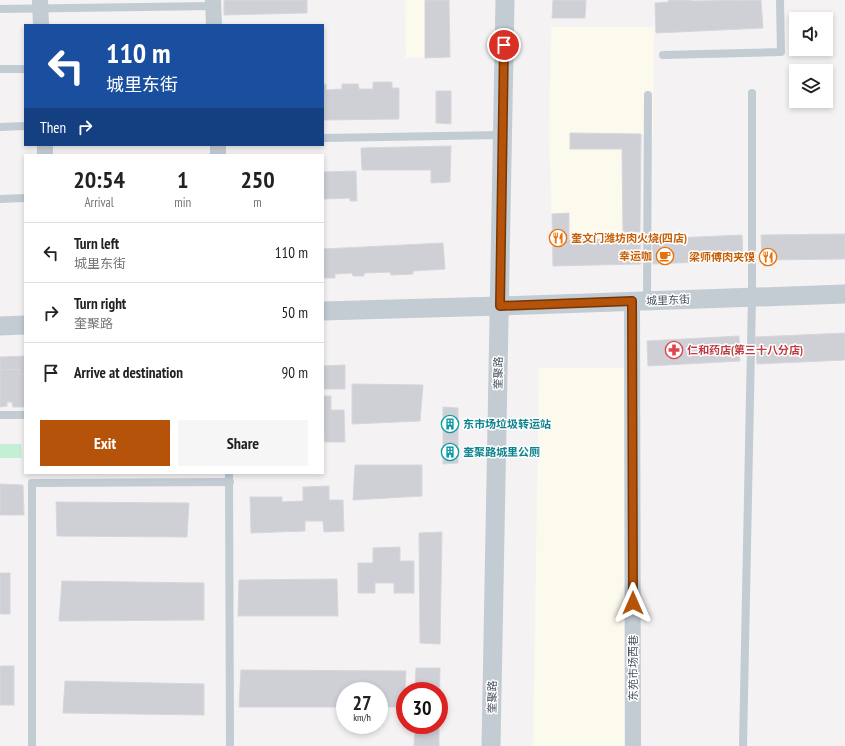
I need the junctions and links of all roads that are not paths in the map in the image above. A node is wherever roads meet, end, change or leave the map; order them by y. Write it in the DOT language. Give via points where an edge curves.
graph roads {
  1 [pos="505,0"];
  2 [pos="780,0"];
  3 [pos="213,3"];
  4 [pos="40,4"];
  5 [pos="0,9"];
  6 [pos="41,24"];
  7 [pos="214,24"];
  8 [pos="663,55"];
  9 [pos="24,69"];
  10 [pos="0,70"];
  11 [pos="752,93"];
  12 [pos="648,95"];
  13 [pos="24,126"];
  14 [pos="0,127"];
  15 [pos="503,135"];
  16 [pos="324,138"];
  17 [pos="0,198"];
  18 [pos="24,198"];
  19 [pos="845,294"];
  20 [pos="752,297"];
  21 [pos="640,301"];
  22 [pos="500,306"];
  23 [pos="324,311"];
  24 [pos="24,325"];
  25 [pos="0,326"];
  26 [pos="24,415"];
  27 [pos="0,416"];
  28 [pos="229,474"];
  29 [pos="230,482"];
  30 [pos="32,746"];
  31 [pos="230,746"];
  32 [pos="491,746"];
  33 [pos="633,746"];
  34 [pos="743,746"];
  1 -- 15 [label="street, 奎聚路"];
  2 -- 8 [label="lane" via="782,52"];
  3 -- 4 [label="lane"];
  3 -- 7 [label="street"];
  4 -- 5 [label="lane"];
  4 -- 6 [label="street"];
  9 -- 10 [label="lane"];
  11 -- 20 [label="lane"];
  12 -- 21 [label="lane"];
  13 -- 14 [label="lane"];
  15 -- 16 [label="lane"];
  15 -- 22 [label="street, 奎聚路"];
  17 -- 18 [label="lane"];
  19 -- 20 [label="street, 城里东街"];
  20 -- 21 [label="street, 城里东街"];
  20 -- 34 [label="lane"];
  21 -- 22 [label="street, 城里东街"];
  21 -- 33 [label="street, 东苑市场西巷"];
  22 -- 23 [label="street, 城里东街"];
  22 -- 32 [label="street, 奎聚路"];
  24 -- 25 [label="street"];
  26 -- 27 [label="lane"];
  28 -- 29 [label="lane"];
  29 -- 30 [label="lane" via="32,484"];
  29 -- 31 [label="lane"];
}
